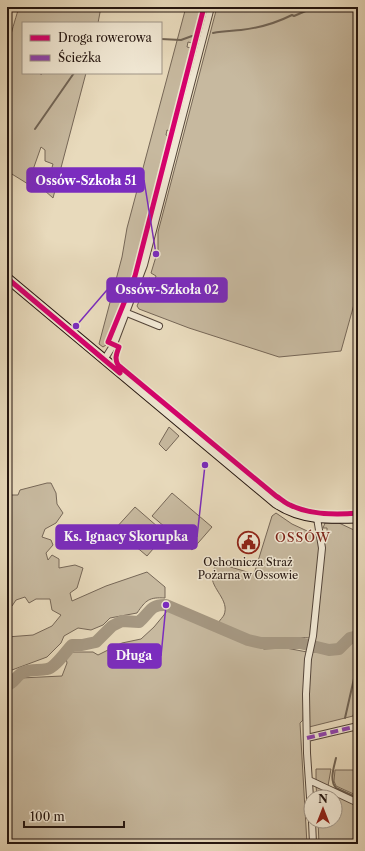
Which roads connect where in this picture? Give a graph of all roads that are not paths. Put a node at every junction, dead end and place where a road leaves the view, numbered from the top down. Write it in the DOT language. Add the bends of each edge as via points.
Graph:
graph roads {
  1 [pos="210,7"];
  2 [pos="7,278"];
  3 [pos="127,313"];
  4 [pos="159,326"];
  5 [pos="104,360"];
  6 [pos="317,518"];
  7 [pos="358,518"];
  8 [pos="358,726"];
  9 [pos="307,738"];
  10 [pos="309,780"];
  11 [pos="310,789"];
  12 [pos="358,803"];
  13 [pos="312,829"];
  14 [pos="313,844"];
  1 -- 3 [label="street" via="144,265"];
  2 -- 5 [label="street"];
  3 -- 4 [label="street"];
  3 -- 5 [label="street"];
  5 -- 6 [label="street" via="268,497 290,511"];
  6 -- 7 [label="street"];
  6 -- 9 [label="street" via="322,548 313,636 308,659"];
  8 -- 9 [label="street"];
  9 -- 10 [label="street"];
  10 -- 11 [label="street"];
  10 -- 12 [label="street"];
  13 -- 14 [label="street"];
}
